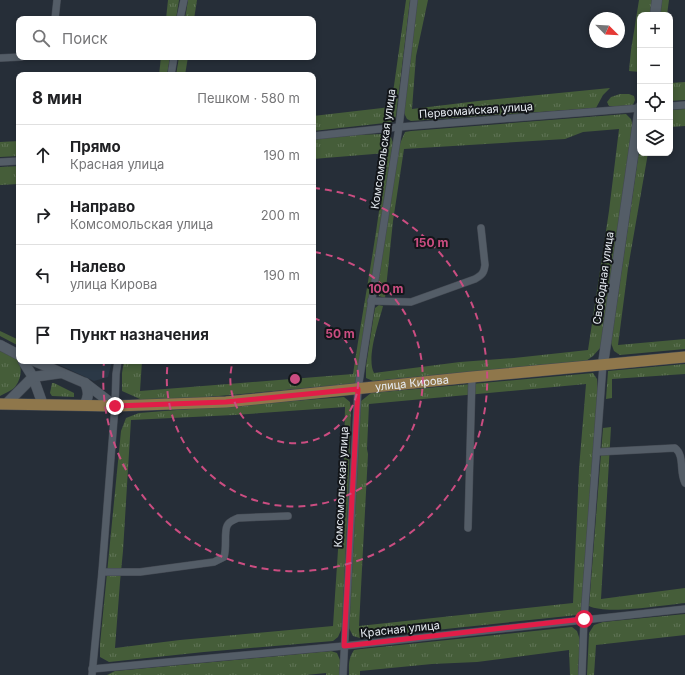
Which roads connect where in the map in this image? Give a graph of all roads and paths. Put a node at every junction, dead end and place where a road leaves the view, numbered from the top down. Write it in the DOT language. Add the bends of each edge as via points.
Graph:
graph roads {
  1 [pos="56,0"];
  2 [pos="184,0"];
  3 [pos="414,0"];
  4 [pos="657,0"];
  5 [pos="655,12"];
  6 [pos="55,16"];
  7 [pos="181,16"];
  8 [pos="16,57"];
  9 [pos="0,58"];
  10 [pos="174,60"];
  11 [pos="172,72"];
  12 [pos="685,105"];
  13 [pos="673,106"];
  14 [pos="637,108"];
  15 [pos="638,120"];
  16 [pos="399,127"];
  17 [pos="316,136"];
  18 [pos="16,161"];
  19 [pos="0,162"];
  20 [pos="481,228"];
  21 [pos="371,301"];
  22 [pos="0,345"];
  23 [pos="16,353"];
  24 [pos="685,357"];
  25 [pos="25,364"];
  26 [pos="41,364"];
  27 [pos="118,364"];
  28 [pos="603,364"];
  29 [pos="61,373"];
  30 [pos="33,377"];
  31 [pos="472,377"];
  32 [pos="85,383"];
  33 [pos="358,389"];
  34 [pos="3,404"];
  35 [pos="43,404"];
  36 [pos="84,405"];
  37 [pos="115,406"];
  38 [pos="597,452"];
  39 [pos="685,483"];
  40 [pos="288,516"];
  41 [pos="468,528"];
  42 [pos="102,572"];
  43 [pos="685,609"];
  44 [pos="584,619"];
  45 [pos="344,646"];
  46 [pos="92,672"];
  47 [pos="343,675"];
  48 [pos="582,675"];
  1 -- 6 [label="street"];
  2 -- 7 [label="street"];
  3 -- 16 [label="street, Комсомольская улица"];
  4 -- 5 [label="street"];
  8 -- 9 [label="street"];
  10 -- 11 [label="street"];
  12 -- 13 [label="street"];
  14 -- 16 [label="street, Первомайская улица"];
  15 -- 28 [label="street, Свободная улица"];
  16 -- 17 [label="street, Первомайская улица"];
  16 -- 21 [label="street, Комсомольская улица"];
  18 -- 19 [label="street"];
  20 -- 21 [label="street" via="485,265 482,274 475,279 411,302"];
  21 -- 33 [label="street, Комсомольская улица"];
  22 -- 23 [label="street"];
  24 -- 28 [label="main road, улица Кирова"];
  25 -- 30 [label="street"];
  26 -- 29 [label="street"];
  27 -- 37 [label="street"];
  28 -- 31 [label="main road, улица Кирова"];
  28 -- 38 [label="street, Свободная улица"];
  29 -- 30 [label="street"];
  29 -- 32 [label="street"];
  30 -- 34 [label="street, улица Кирова"];
  30 -- 35 [label="street"];
  31 -- 33 [label="main road, улица Кирова"];
  31 -- 41 [label="street"];
  32 -- 36 [label="street" via="89,392"];
  32 -- 37 [label="street"];
  33 -- 37 [label="main road, улица Кирова" via="226,402"];
  33 -- 45 [label="street, Комсомольская улица"];
  34 -- 35 [label="main road, улица Кирова"];
  35 -- 36 [label="main road, улица Кирова"];
  36 -- 37 [label="main road, улица Кирова"];
  37 -- 42 [label="street"];
  38 -- 39 [label="street" via="675,448 682,457 682,477"];
  38 -- 44 [label="street, Свободная улица"];
  40 -- 42 [label="street" via="238,518 232,521 227,526 224,558 214,562 140,572"];
  42 -- 46 [label="street"];
  43 -- 44 [label="street, Красная улица"];
  44 -- 45 [label="street, Красная улица"];
  44 -- 48 [label="street, Свободная улица"];
  45 -- 46 [label="street, Красная улица"];
  45 -- 47 [label="street, Комсомольская улица"];
}
